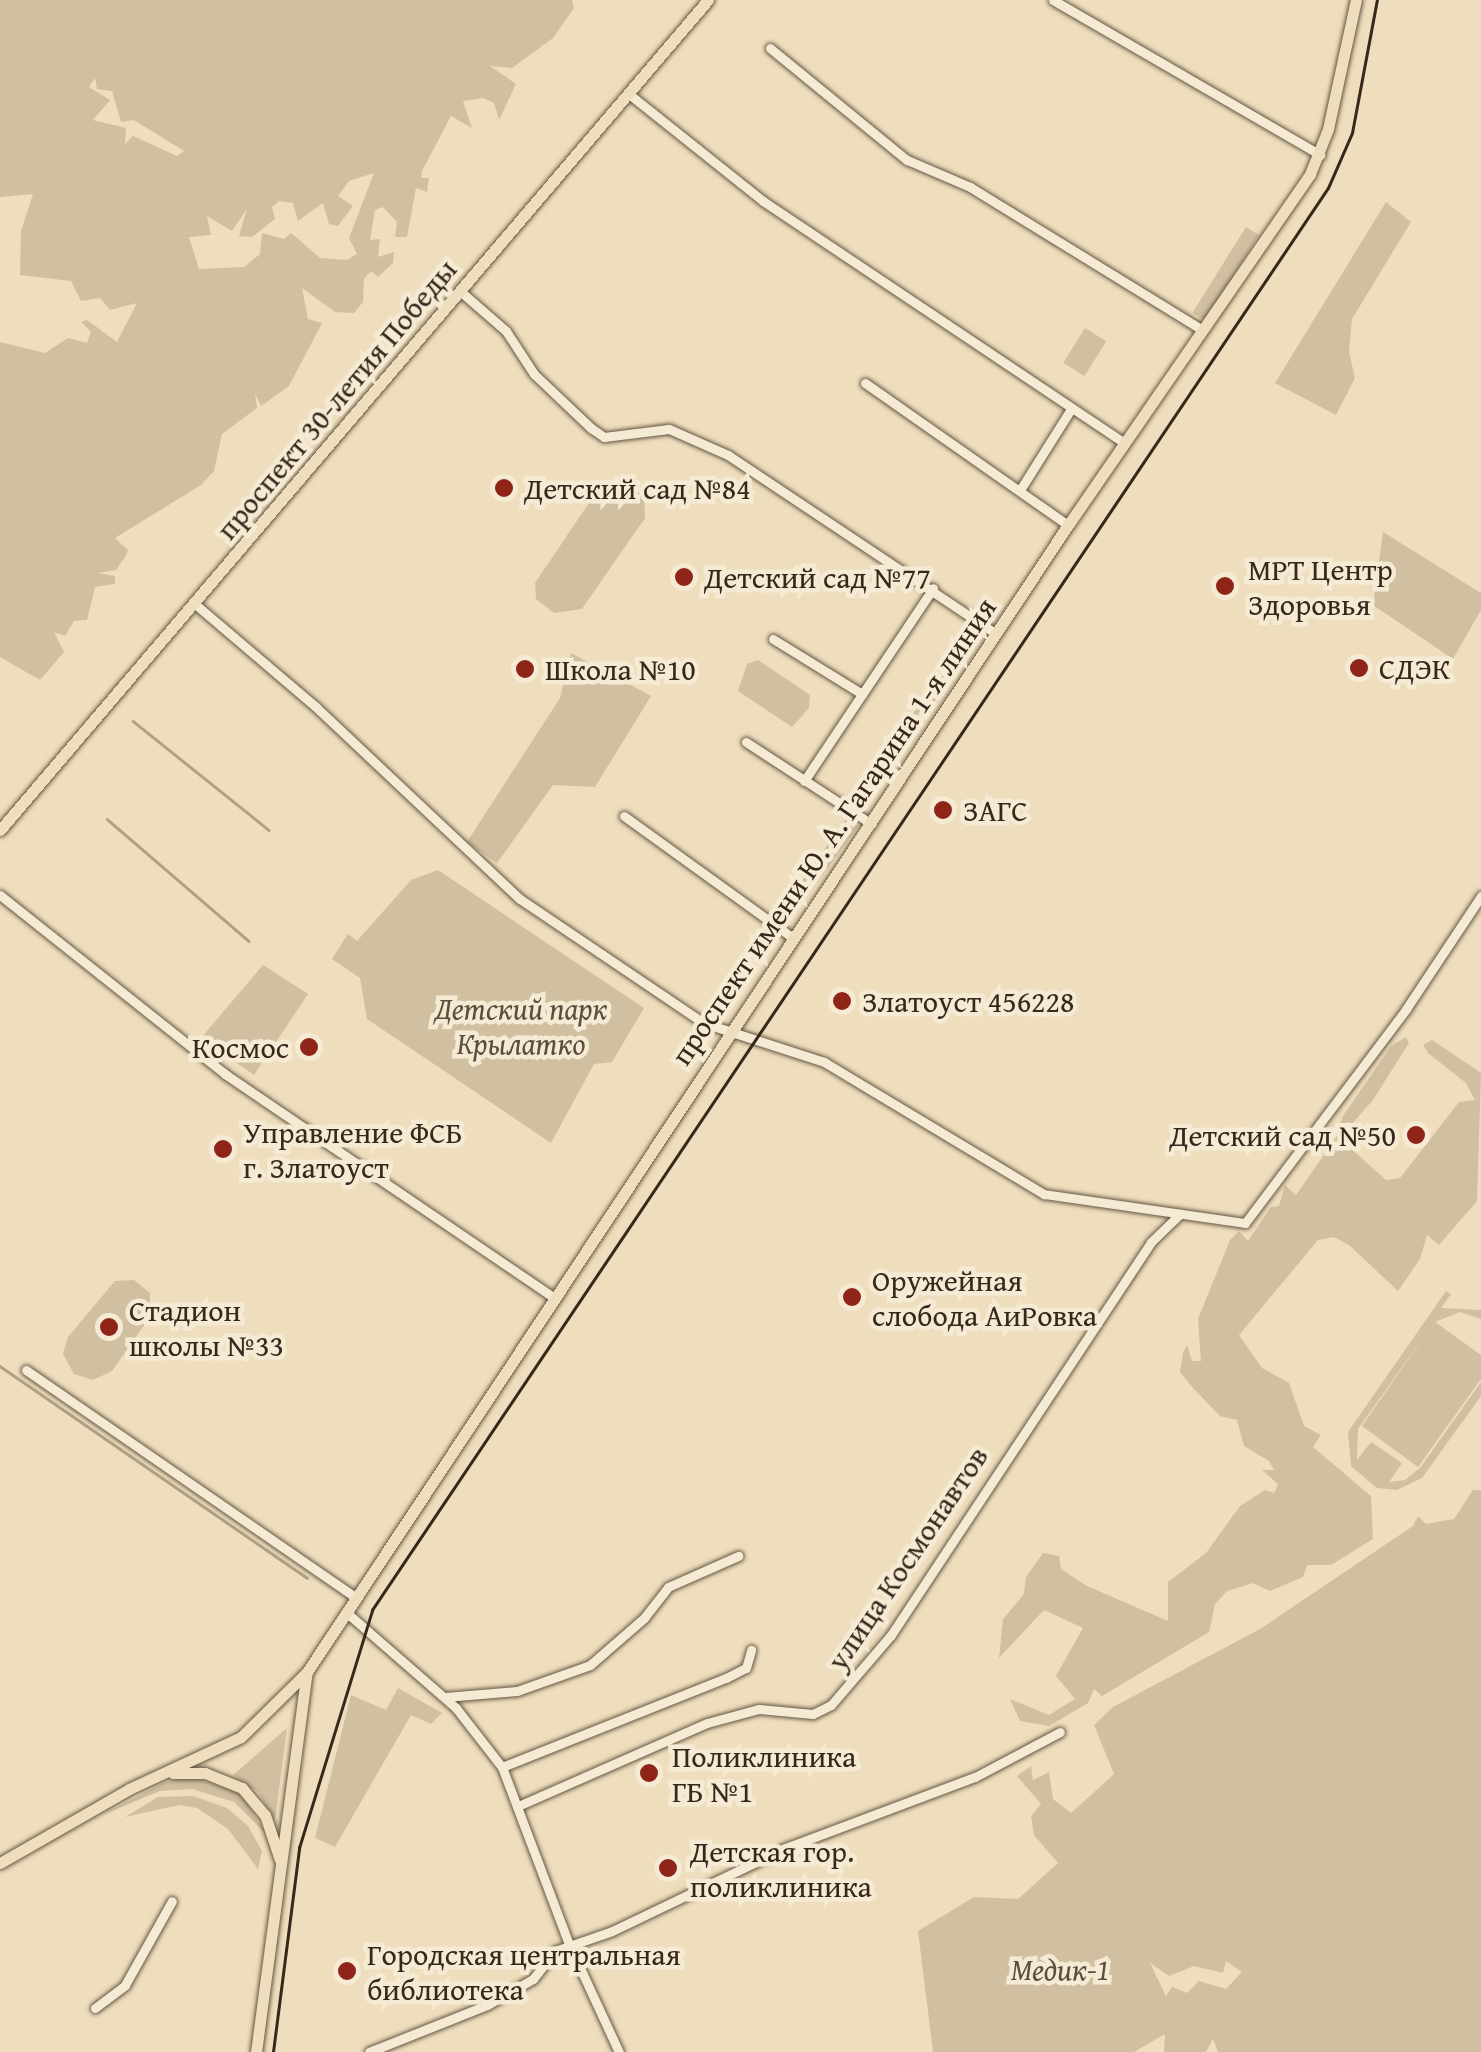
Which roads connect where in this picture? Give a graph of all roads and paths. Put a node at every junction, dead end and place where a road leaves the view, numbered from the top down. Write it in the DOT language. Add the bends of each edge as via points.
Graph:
graph roads {
  1 [pos="708,0"];
  2 [pos="1053,0"];
  3 [pos="1356,0"];
  4 [pos="770,48"];
  5 [pos="629,94"];
  6 [pos="1320,155"];
  7 [pos="460,291"];
  8 [pos="1202,330"];
  9 [pos="865,383"];
  10 [pos="1071,409"];
  11 [pos="1124,443"];
  12 [pos="1020,490"];
  13 [pos="1068,525"];
  14 [pos="933,588"];
  15 [pos="195,604"];
  16 [pos="996,634"];
  17 [pos="773,639"];
  18 [pos="862,694"];
  19 [pos="746,742"];
  20 [pos="804,781"];
  21 [pos="624,816"];
  22 [pos="872,824"];
  23 [pos="0,830"];
  24 [pos="0,894"];
  25 [pos="1481,896"];
  26 [pos="793,938"];
  27 [pos="731,1031"];
  28 [pos="1180,1214"];
  29 [pos="552,1296"];
  30 [pos="26,1370"];
  31 [pos="738,1556"];
  32 [pos="356,1598"];
  33 [pos="346,1612"];
  34 [pos="751,1650"];
  35 [pos="307,1672"];
  36 [pos="445,1697"];
  37 [pos="1060,1732"];
  38 [pos="502,1767"];
  39 [pos="165,1774"];
  40 [pos="518,1806"];
  41 [pos="0,1863"];
  42 [pos="282,1869"];
  43 [pos="172,1901"];
  44 [pos="570,1944"];
  45 [pos="95,2008"];
  46 [pos="256,2052"];
  47 [pos="369,2052"];
  48 [pos="620,2052"];
  1 -- 5 [label="main road, проспект 30-летия Победы"];
  2 -- 6 [label="street"];
  3 -- 6 [label="main road, проспект имени Ю. А. Гагарина 1-я линия"];
  4 -- 8 [label="street" via="907,160 970,188"];
  5 -- 7 [label="main road, проспект 30-летия Победы"];
  5 -- 10 [label="street" via="763,201"];
  6 -- 8 [label="main road, проспект имени Ю. А. Гагарина 1-я линия"];
  7 -- 14 [label="street" via="506,331 534,374 604,437 654,428 682,432 798,497"];
  7 -- 15 [label="main road, проспект 30-летия Победы"];
  8 -- 11 [label="main road, проспект имени Ю. А. Гагарина 1-я линия"];
  9 -- 12 [label="street"];
  10 -- 11 [label="street"];
  10 -- 12 [label="street"];
  11 -- 13 [label="main road, проспект имени Ю. А. Гагарина 1-я линия"];
  12 -- 13 [label="street"];
  13 -- 16 [label="main road, проспект имени Ю. А. Гагарина 1-я линия"];
  14 -- 16 [label="street"];
  14 -- 18 [label="street, проспект имени Ю. А. Гагарина 1-я линия"];
  15 -- 23 [label="main road, проспект 30-летия Победы"];
  15 -- 27 [label="street" via="316,707 507,889 704,1023"];
  16 -- 22 [label="main road, проспект имени Ю. А. Гагарина 1-я линия"];
  17 -- 18 [label="street"];
  18 -- 20 [label="street, проспект имени Ю. А. Гагарина 1-я линия"];
  19 -- 20 [label="street"];
  20 -- 22 [label="street"];
  21 -- 26 [label="street"];
  22 -- 26 [label="main road, проспект имени Ю. А. Гагарина 1-я линия"];
  24 -- 29 [label="street" via="214,1065"];
  25 -- 28 [label="street" via="1256,1214 1236,1225"];
  26 -- 27 [label="main road, проспект имени Ю. А. Гагарина 1-я линия"];
  27 -- 28 [label="street" via="766,1048 824,1062 1044,1194"];
  27 -- 29 [label="main road, проспект имени Ю. А. Гагарина 1-я линия"];
  28 -- 40 [label="street, улица Космонавтов" via="1151,1242 851,1687 814,1714 760,1709 708,1722"];
  29 -- 32 [label="main road, проспект имени Ю. А. Гагарина 1-я линия"];
  30 -- 32 [label="street"];
  31 -- 36 [label="street" via="668,1587 590,1665 518,1691"];
  32 -- 33 [label="main road, проспект имени Ю. А. Гагарина 1-я линия"];
  33 -- 35 [label="main road, проспект имени Ю. А. Гагарина 1-я линия"];
  33 -- 36 [label="street"];
  34 -- 38 [label="street" via="746,1668 726,1678"];
  35 -- 39 [label="main road" via="240,1737"];
  35 -- 42 [label="main road"];
  36 -- 38 [label="street"];
  37 -- 44 [label="street" via="975,1778 783,1848 612,1932"];
  38 -- 40 [label="street"];
  39 -- 41 [label="main road"];
  39 -- 42 [label="main road" via="205,1773 242,1788 265,1815"];
  40 -- 44 [label="street"];
  42 -- 46 [label="main road"];
  43 -- 45 [label="street" via="125,1985"];
  44 -- 47 [label="street" via="554,1951 533,1979 487,2005"];
  44 -- 48 [label="street"];
}
